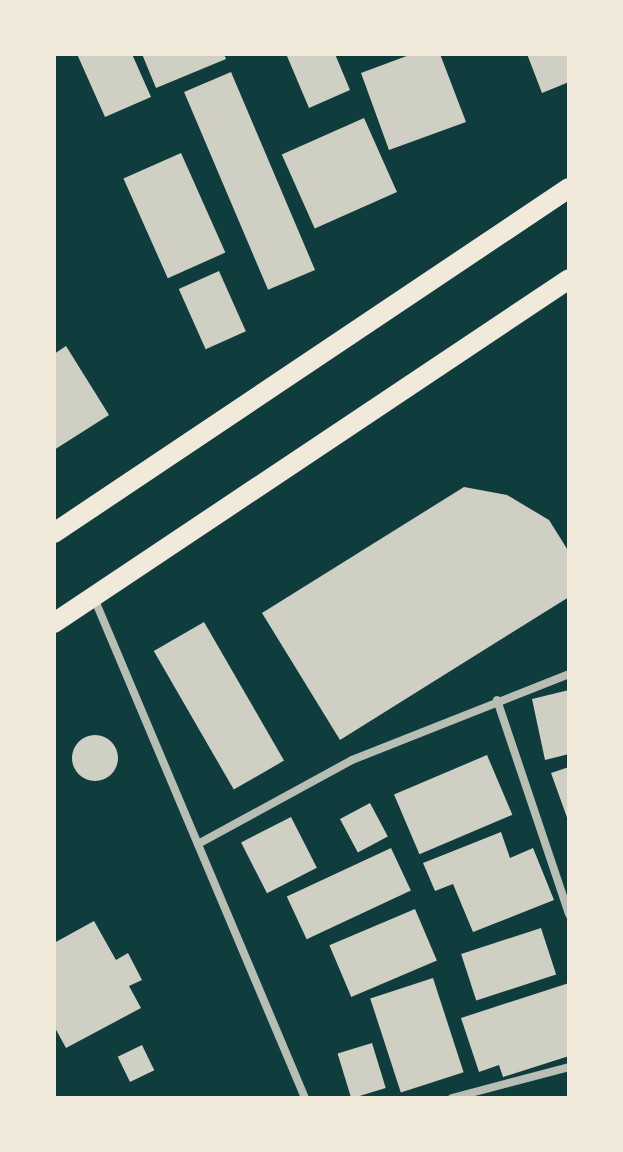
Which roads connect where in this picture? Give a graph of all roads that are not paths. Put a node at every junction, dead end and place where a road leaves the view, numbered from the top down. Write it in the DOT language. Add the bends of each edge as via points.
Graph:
graph roads {
  1 [pos="569,188"];
  2 [pos="569,279"];
  3 [pos="54,533"];
  4 [pos="93,594"];
  5 [pos="54,623"];
  6 [pos="569,674"];
  7 [pos="497,700"];
  8 [pos="198,844"];
  9 [pos="569,914"];
  10 [pos="569,1067"];
  11 [pos="305,1098"];
  12 [pos="452,1098"];
  1 -- 3 [label="main road"];
  2 -- 4 [label="main road"];
  4 -- 5 [label="main road"];
  4 -- 8 [label="street"];
  6 -- 7 [label="street"];
  7 -- 8 [label="street" via="352,760"];
  7 -- 9 [label="street"];
  8 -- 11 [label="street"];
  10 -- 12 [label="street"];
}
